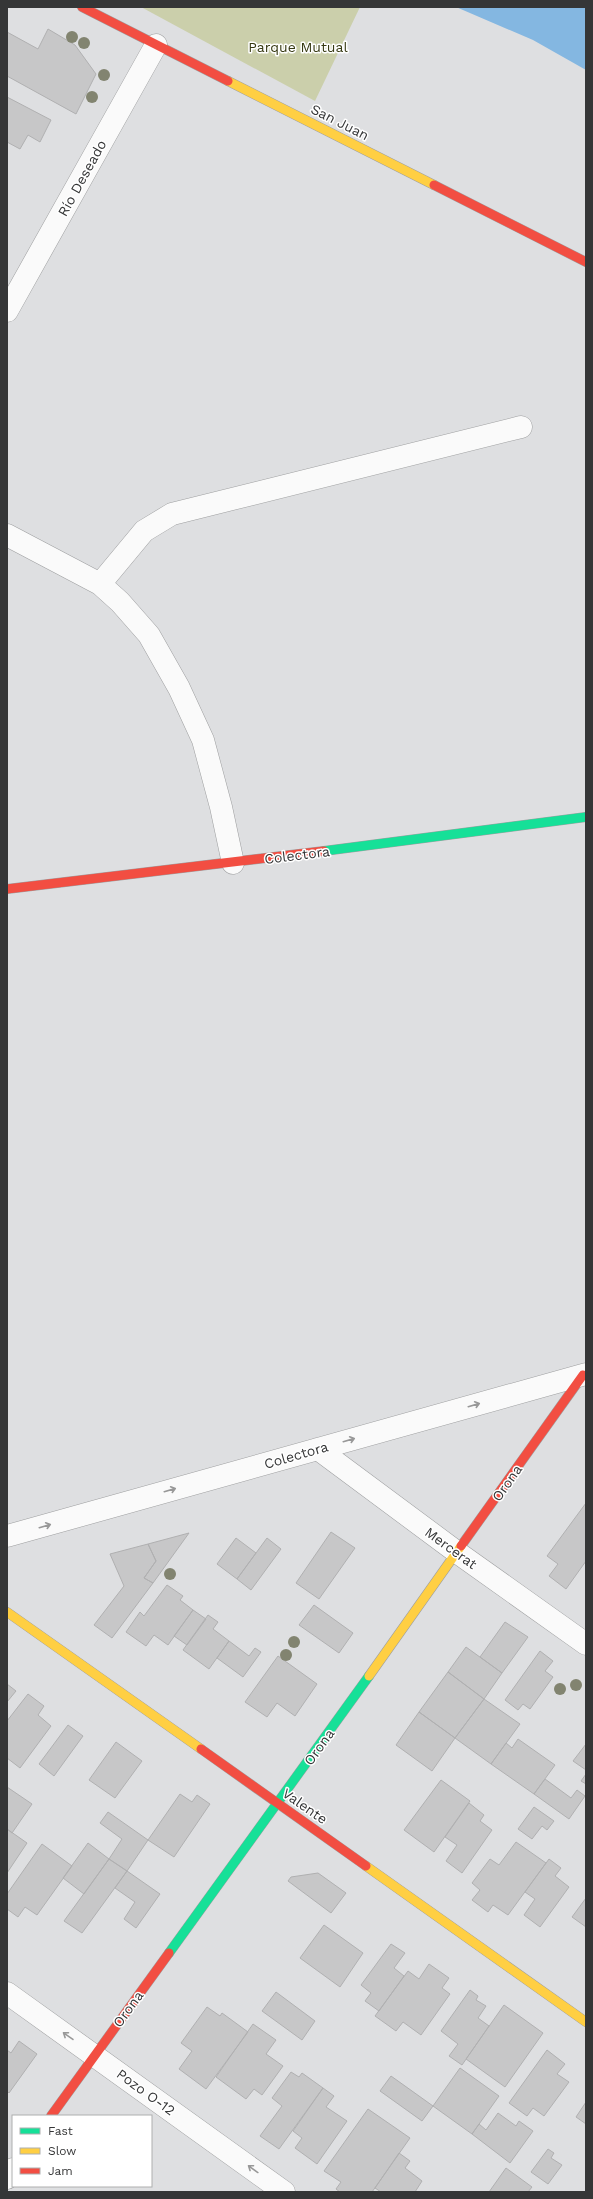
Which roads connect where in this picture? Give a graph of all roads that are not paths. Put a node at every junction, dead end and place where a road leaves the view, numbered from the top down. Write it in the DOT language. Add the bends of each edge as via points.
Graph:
graph roads {
  1 [pos="82,7"];
  2 [pos="156,45"];
  3 [pos="586,262"];
  4 [pos="7,311"];
  5 [pos="521,427"];
  6 [pos="7,535"];
  7 [pos="100,584"];
  8 [pos="586,817"];
  9 [pos="233,863"];
  10 [pos="7,889"];
  11 [pos="584,1375"];
  12 [pos="318,1448"];
  13 [pos="7,1536"];
  14 [pos="458,1553"];
  15 [pos="7,1612"];
  16 [pos="586,1644"];
  17 [pos="278,1804"];
  18 [pos="7,1993"];
  19 [pos="586,2022"];
  20 [pos="94,2055"];
  21 [pos="52,2115"];
  22 [pos="284,2192"];
  1 -- 2 [label="street, San Juan"];
  2 -- 3 [label="street, San Juan"];
  2 -- 4 [label="street, Río Deseado"];
  5 -- 7 [label="street" via="172,514 144,531"];
  6 -- 7 [label="street"];
  7 -- 9 [label="street" via="149,635 180,688 203,740"];
  8 -- 9 [label="street, Colectora"];
  9 -- 10 [label="street, Colectora"];
  12 -- 11 [label="street, Colectora, one-way"];
  11 -- 14 [label="street, Orona"];
  13 -- 12 [label="street, Colectora, one-way"];
  12 -- 14 [label="street, Mercerat"];
  14 -- 16 [label="street, Mercerat"];
  14 -- 17 [label="street, Orona"];
  15 -- 17 [label="street, Valente"];
  17 -- 19 [label="street, Valente"];
  17 -- 20 [label="street, Orona"];
  20 -- 18 [label="street, Pozo O-12, one-way"];
  20 -- 21 [label="street, Orona"];
  22 -- 20 [label="street, Pozo O-12, one-way"];
}
